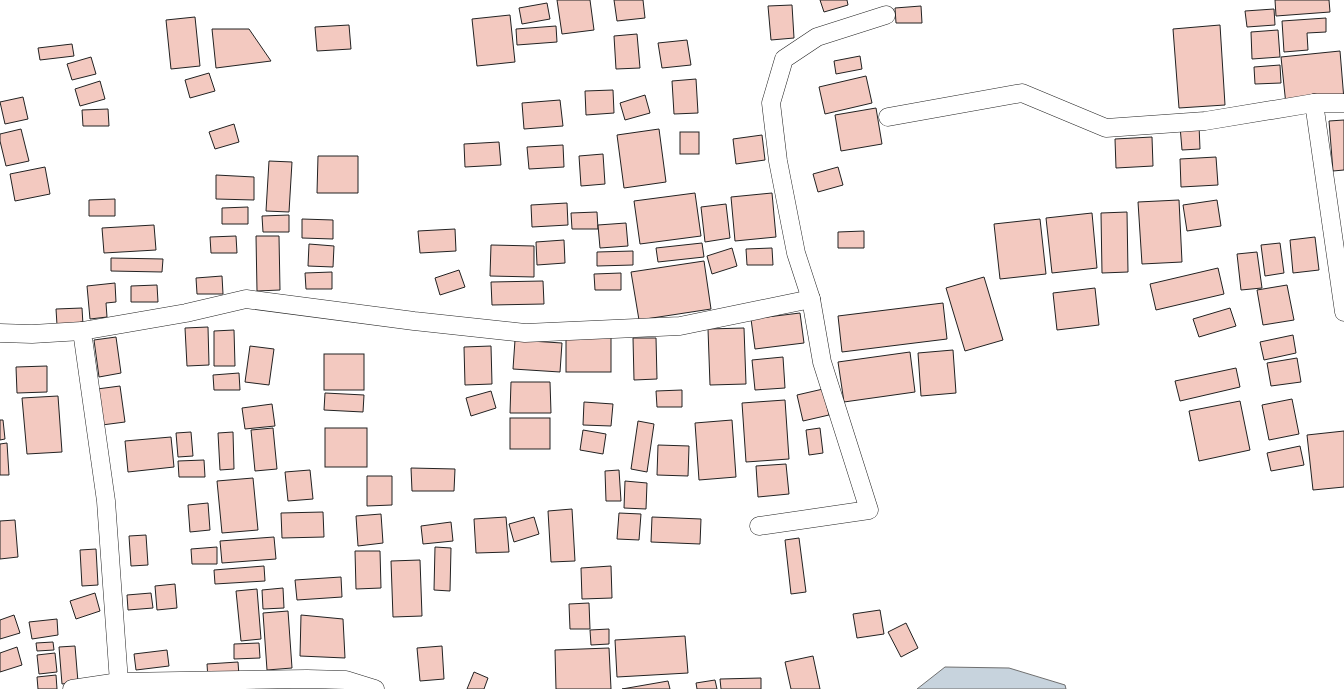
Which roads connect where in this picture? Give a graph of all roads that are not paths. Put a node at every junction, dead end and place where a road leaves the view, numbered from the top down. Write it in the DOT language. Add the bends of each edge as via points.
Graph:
graph roads {
  1 [pos="886,15"];
  2 [pos="1314,102"];
  3 [pos="1344,103"];
  4 [pos="888,117"];
  5 [pos="811,299"];
  6 [pos="1344,312"];
  7 [pos="82,331"];
  8 [pos="0,333"];
  9 [pos="759,526"];
  10 [pos="119,682"];
  11 [pos="80,688"];
  12 [pos="375,689"];
  1 -- 5 [label="street" via="817,37 784,59 771,103 794,244"];
  2 -- 3 [label="street"];
  2 -- 4 [label="street" via="1205,121 1106,128 1022,93"];
  2 -- 6 [label="street"];
  5 -- 7 [label="street" via="680,326 525,333 246,299"];
  5 -- 9 [label="street" via="822,362 869,510"];
  7 -- 8 [label="street"];
  7 -- 10 [label="street" via="106,502"];
  10 -- 11 [label="street"];
  10 -- 12 [label="street" via="307,678 346,680"];
}
